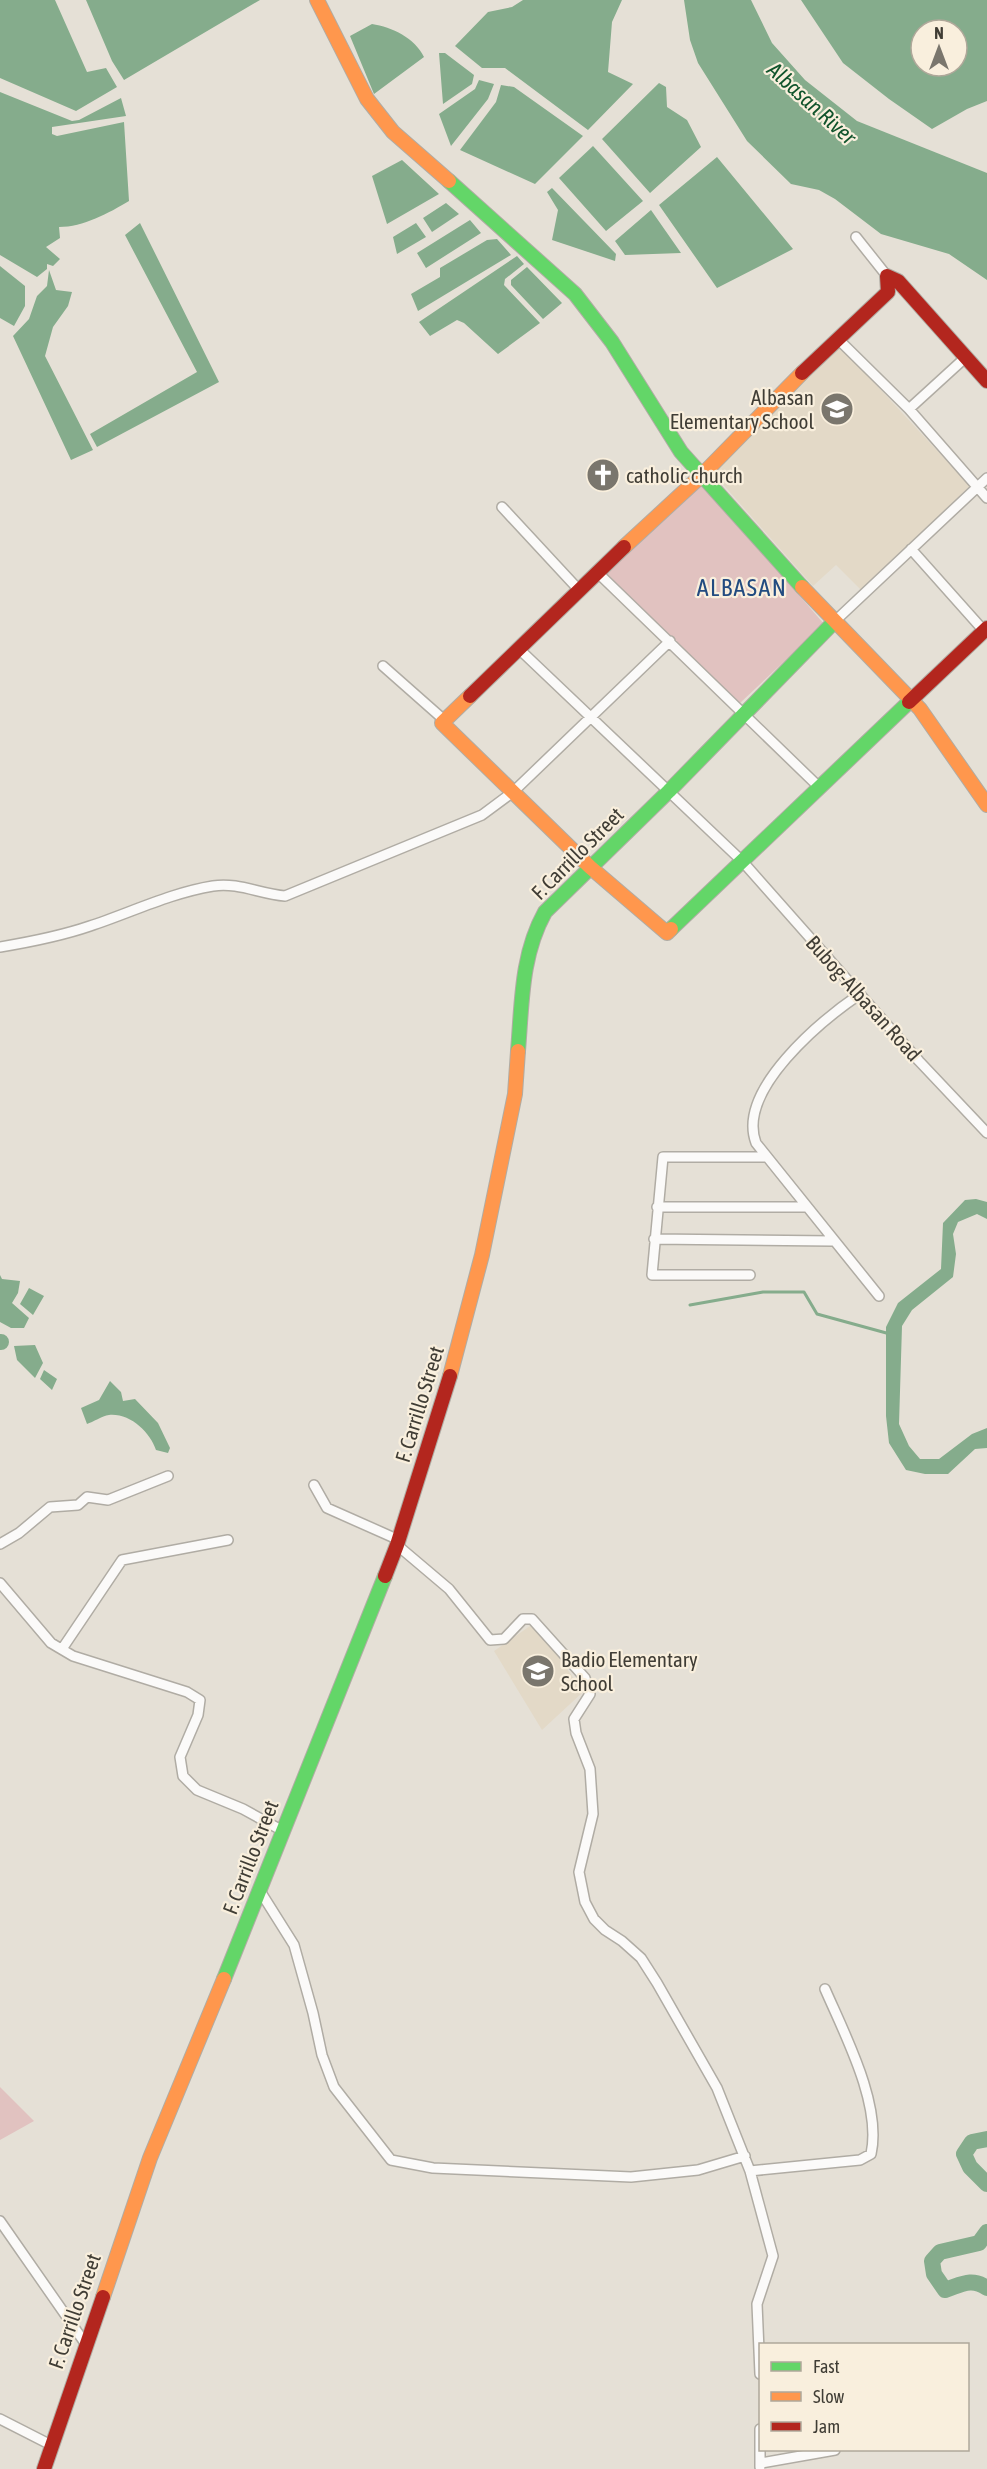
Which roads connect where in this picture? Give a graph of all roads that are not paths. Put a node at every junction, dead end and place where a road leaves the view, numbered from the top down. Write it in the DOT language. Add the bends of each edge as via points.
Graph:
graph roads {
  1 [pos="317,0"];
  2 [pos="856,237"];
  3 [pos="887,276"];
  4 [pos="838,339"];
  5 [pos="966,357"];
  6 [pos="987,381"];
  7 [pos="909,409"];
  8 [pos="702,475"];
  9 [pos="987,478"];
  10 [pos="978,488"];
  11 [pos="987,498"];
  12 [pos="502,507"];
  13 [pos="911,549"];
  14 [pos="597,572"];
  15 [pos="579,590"];
  16 [pos="834,622"];
  17 [pos="986,630"];
  18 [pos="670,641"];
  19 [pos="518,648"];
  20 [pos="383,666"];
  21 [pos="911,699"];
  22 [pos="743,714"];
  23 [pos="591,717"];
  24 [pos="443,719"];
  25 [pos="820,788"];
  26 [pos="669,791"];
  27 [pos="513,792"];
  28 [pos="987,805"];
  29 [pos="743,862"];
  30 [pos="590,867"];
  31 [pos="0,947"];
  32 [pos="860,994"];
  33 [pos="987,1133"];
  34 [pos="767,1157"];
  35 [pos="657,1207"];
  36 [pos="806,1207"];
  37 [pos="654,1239"];
  38 [pos="834,1241"];
  39 [pos="750,1275"];
  40 [pos="879,1296"];
  41 [pos="168,1476"];
  42 [pos="314,1485"];
  43 [pos="228,1540"];
  44 [pos="398,1543"];
  45 [pos="0,1544"];
  46 [pos="0,1583"];
  47 [pos="62,1649"];
  48 [pos="283,1831"];
  49 [pos="260,1891"];
  50 [pos="825,1989"];
  51 [pos="745,2156"];
  52 [pos="750,2171"];
  53 [pos="0,2221"];
  54 [pos="85,2343"];
  55 [pos="759,2351"];
  56 [pos="0,2419"];
  57 [pos="51,2445"];
  58 [pos="830,2451"];
  59 [pos="760,2466"];
  60 [pos="44,2469"];
  1 -- 8 [label="street" via="368,99 393,132 574,294 612,342 681,452"];
  2 -- 3 [label="street"];
  3 -- 4 [label="street" via="888,292"];
  3 -- 5 [label="street" via="898,281"];
  4 -- 7 [label="street"];
  4 -- 8 [label="street"];
  5 -- 6 [label="street"];
  5 -- 7 [label="street"];
  7 -- 10 [label="street"];
  8 -- 14 [label="street"];
  8 -- 16 [label="street"];
  9 -- 10 [label="street, F. Carrillo Street"];
  10 -- 11 [label="street"];
  10 -- 13 [label="street, F. Carrillo Street"];
  12 -- 15 [label="street"];
  13 -- 16 [label="street, F. Carrillo Street"];
  13 -- 17 [label="street"];
  14 -- 15 [label="street"];
  14 -- 18 [label="street"];
  15 -- 19 [label="street"];
  16 -- 21 [label="street"];
  16 -- 22 [label="street, F. Carrillo Street"];
  17 -- 21 [label="street"];
  18 -- 22 [label="street"];
  18 -- 23 [label="street"];
  19 -- 23 [label="street, Bubog-Albasan Road"];
  19 -- 24 [label="street"];
  20 -- 24 [label="street"];
  21 -- 25 [label="street"];
  21 -- 28 [label="street"];
  22 -- 25 [label="street"];
  22 -- 26 [label="street, F. Carrillo Street"];
  23 -- 26 [label="street, Bubog-Albasan Road"];
  23 -- 27 [label="street"];
  24 -- 27 [label="street" via="446,728"];
  25 -- 29 [label="street"];
  26 -- 29 [label="street, Bubog-Albasan Road"];
  26 -- 30 [label="street, F. Carrillo Street"];
  27 -- 30 [label="street"];
  27 -- 31 [label="street" via="467,823 285,896 235,885 214,886 88,927"];
  29 -- 30 [label="street" via="667,933"];
  29 -- 32 [label="street, Bubog-Albasan Road"];
  30 -- 44 [label="street, F. Carrillo Street" via="545,912 526,959 514,1094 482,1256 453,1368"];
  32 -- 33 [label="street, Bubog-Albasan Road"];
  32 -- 34 [label="street" via="806,1036 766,1086 756,1105 753,1130 756,1143"];
  34 -- 35 [label="street" via="663,1157"];
  34 -- 36 [label="street"];
  35 -- 36 [label="street"];
  35 -- 37 [label="street"];
  36 -- 38 [label="street"];
  37 -- 38 [label="street"];
  37 -- 39 [label="street" via="652,1275"];
  38 -- 40 [label="street"];
  41 -- 45 [label="street" via="108,1500 87,1497 78,1504 50,1507"];
  42 -- 44 [label="street" via="327,1508"];
  43 -- 47 [label="street" via="122,1560"];
  44 -- 48 [label="street, F. Carrillo Street"];
  44 -- 51 [label="street" via="449,1589 490,1640 504,1639 523,1618 532,1620 585,1678 590,1694 574,1719 590,1768 593,1814 579,1872 585,1902 594,1920 641,1959 657,1983 717,2088"];
  46 -- 47 [label="street" via="51,1643"];
  47 -- 48 [label="street" via="200,1700 198,1715 180,1757 183,1776 196,1790"];
  48 -- 49 [label="street, F. Carrillo Street"];
  49 -- 51 [label="street" via="294,1945 334,2087 391,2160 433,2168 631,2177 698,2170"];
  49 -- 54 [label="street, F. Carrillo Street" via="150,2158"];
  50 -- 52 [label="street" via="864,2079 873,2141 871,2154 860,2160"];
  51 -- 52 [label="street"];
  52 -- 55 [label="street" via="773,2256 757,2304"];
  53 -- 54 [label="street"];
  54 -- 57 [label="street, F. Carrillo Street"];
  56 -- 57 [label="street"];
  57 -- 60 [label="street, F. Carrillo Street"];
  58 -- 59 [label="street"];
}
